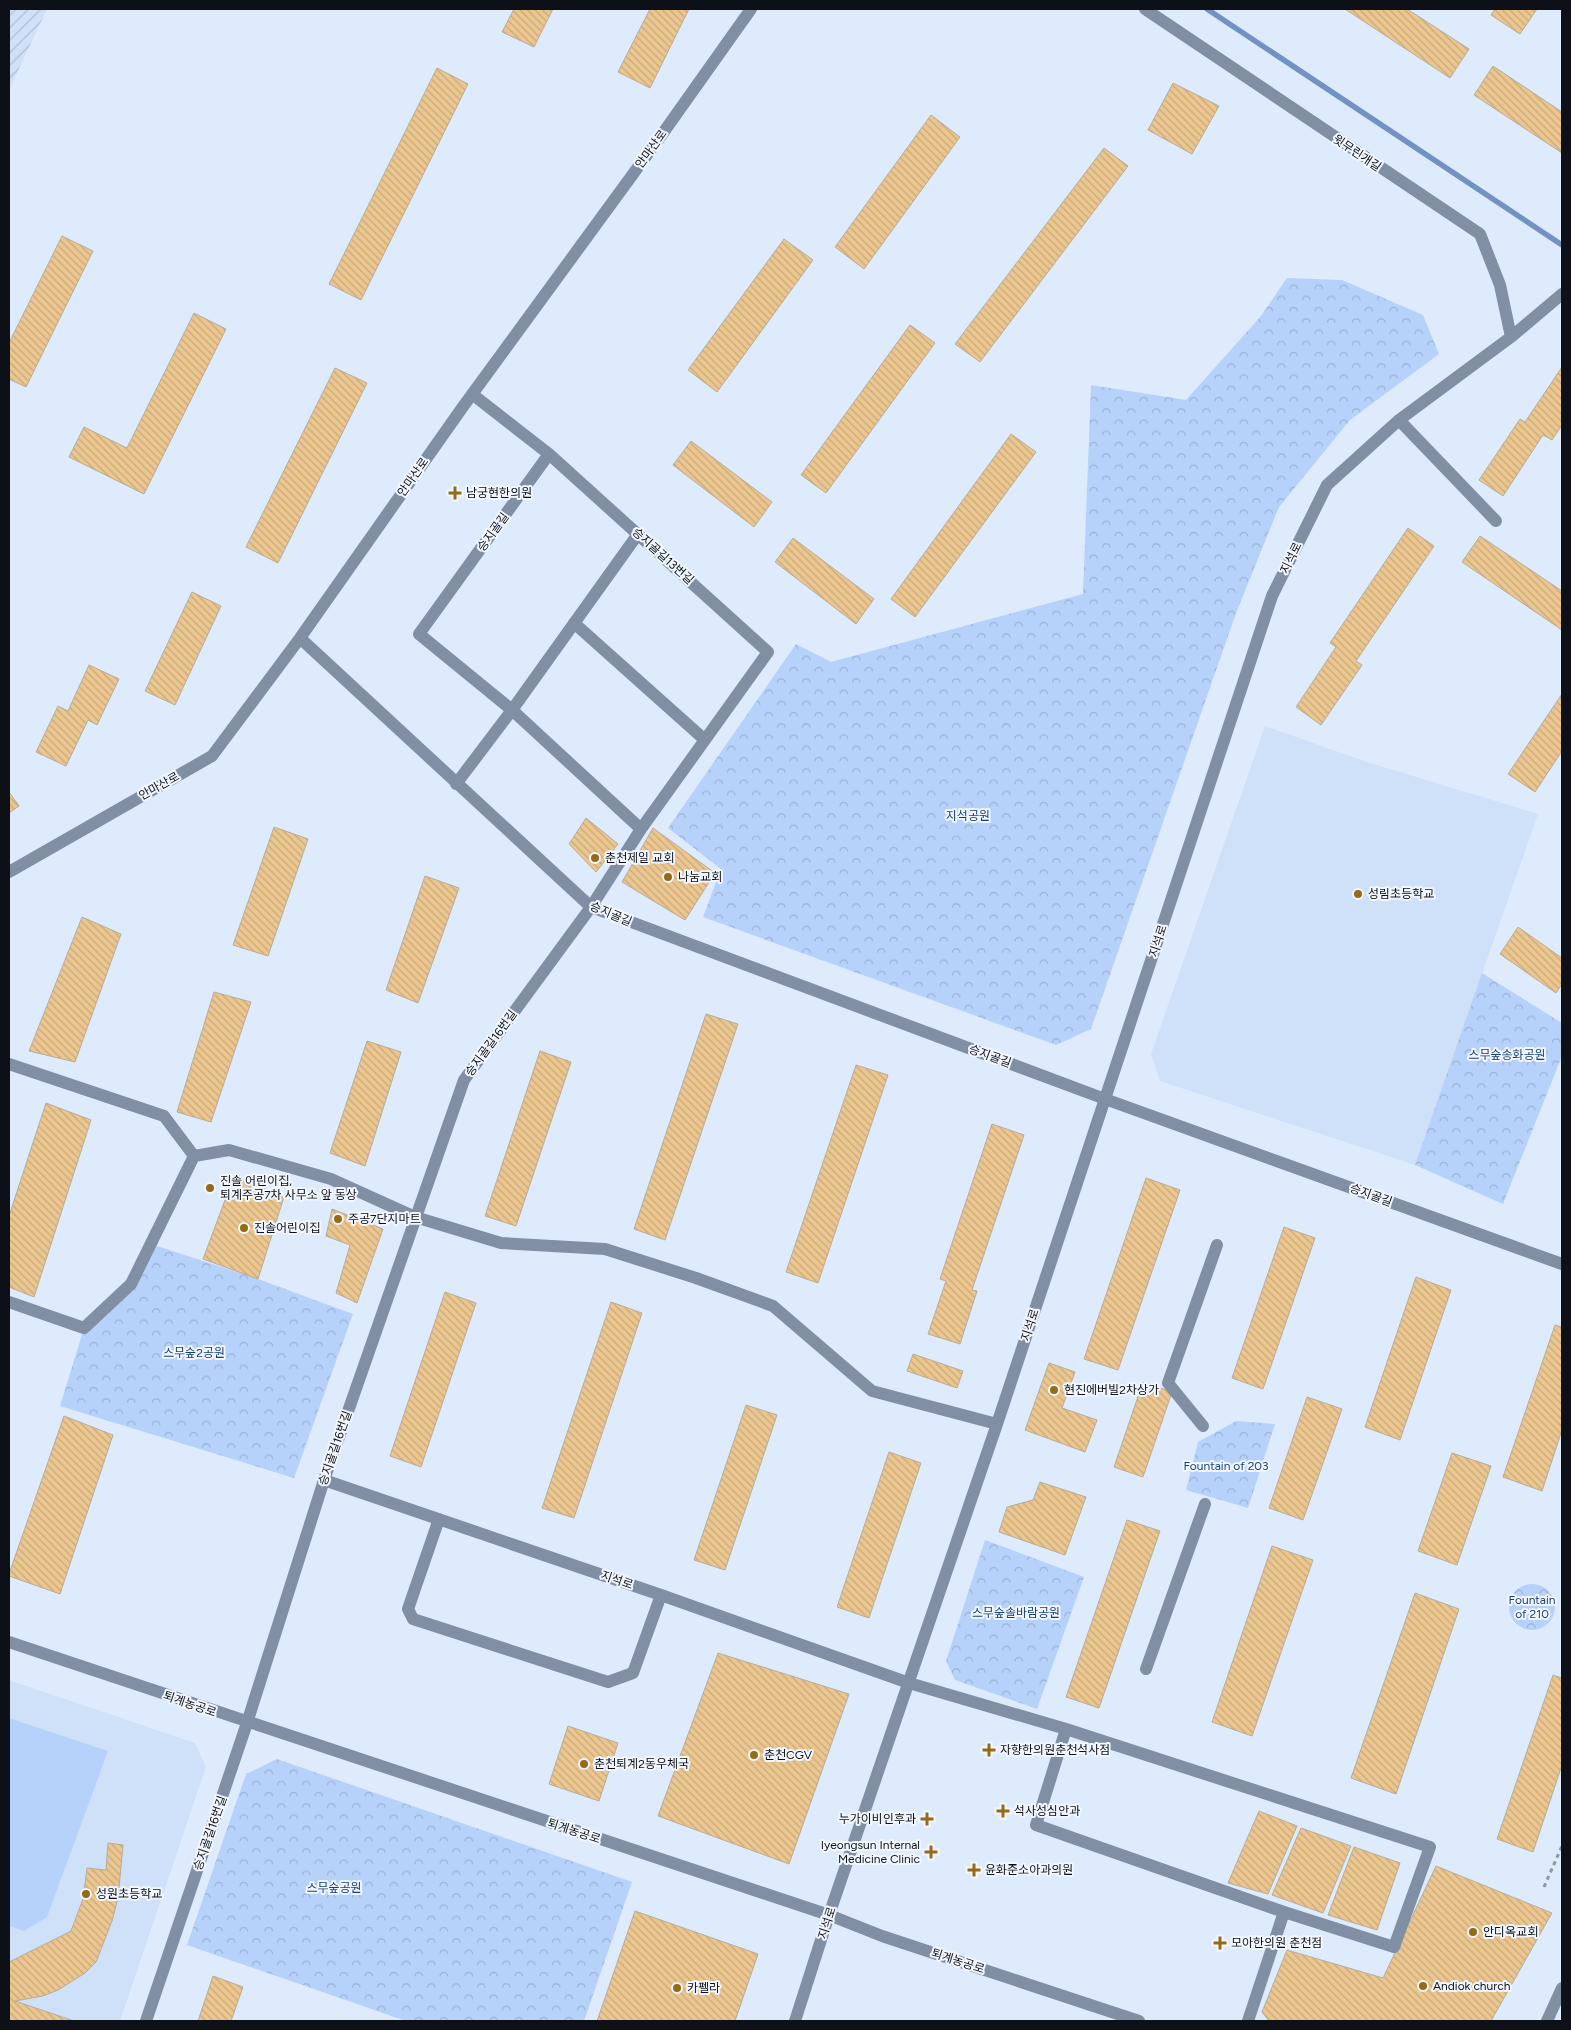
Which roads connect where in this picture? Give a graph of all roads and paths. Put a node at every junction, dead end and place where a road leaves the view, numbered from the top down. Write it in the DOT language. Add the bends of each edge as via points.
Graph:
graph roads {
  1 [pos="751,9"];
  2 [pos="1145,9"];
  3 [pos="1559,296"];
  4 [pos="1511,338"];
  5 [pos="472,394"];
  6 [pos="1399,420"];
  7 [pos="549,454"];
  8 [pos="1496,521"];
  9 [pos="638,534"];
  10 [pos="574,623"];
  11 [pos="300,638"];
  12 [pos="512,710"];
  13 [pos="705,740"];
  14 [pos="456,784"];
  15 [pos="641,829"];
  16 [pos="9,872"];
  17 [pos="591,907"];
  18 [pos="9,1064"];
  19 [pos="1105,1099"];
  20 [pos="194,1156"];
  21 [pos="415,1217"];
  22 [pos="1217,1246"];
  23 [pos="1562,1264"];
  24 [pos="9,1302"];
  25 [pos="997,1424"];
  26 [pos="1203,1426"];
  27 [pos="324,1480"];
  28 [pos="1205,1504"];
  29 [pos="439,1519"];
  30 [pos="661,1595"];
  31 [pos="9,1642"];
  32 [pos="1146,1669"];
  33 [pos="909,1683"];
  34 [pos="247,1723"];
  35 [pos="1066,1729"];
  36 [pos="1562,1846"];
  37 [pos="1544,1887"];
  38 [pos="1284,1912"];
  39 [pos="829,1916"];
  40 [pos="1562,1988"];
  41 [pos="146,2021"];
  42 [pos="795,2021"];
  43 [pos="1139,2021"];
  44 [pos="1248,2021"];
  45 [pos="1547,2021"];
  1 -- 5 [label="street, 안마산로"];
  2 -- 4 [label="street, 윗무린개길" via="1480,234 1500,285"];
  3 -- 4 [label="street, 지석로"];
  4 -- 6 [label="street, 지석로"];
  5 -- 7 [label="street, 승지골길13번길"];
  5 -- 11 [label="street, 안마산로"];
  6 -- 8 [label="street"];
  6 -- 19 [label="street, 지석로" via="1326,485 1272,596"];
  7 -- 9 [label="street, 승지골길13번길"];
  7 -- 12 [label="street, 승지골길" via="419,634"];
  9 -- 10 [label="street"];
  9 -- 13 [label="street, 승지골길13번길" via="768,652"];
  10 -- 12 [label="street"];
  10 -- 13 [label="street"];
  11 -- 14 [label="street, 승지골길"];
  11 -- 16 [label="street, 안마산로" via="212,756"];
  12 -- 14 [label="street"];
  12 -- 15 [label="street"];
  13 -- 15 [label="street, 승지골길13번길"];
  14 -- 17 [label="street, 승지골길"];
  15 -- 17 [label="street, 승지골길13번길"];
  17 -- 19 [label="street, 승지골길"];
  17 -- 21 [label="street, 승지골길16번길" via="464,1080"];
  18 -- 20 [label="street" via="164,1116"];
  19 -- 23 [label="street, 승지골길"];
  19 -- 25 [label="street, 지석로"];
  20 -- 21 [label="street" via="230,1150 331,1179"];
  20 -- 24 [label="street" via="131,1284 84,1328"];
  21 -- 25 [label="street" via="501,1243 605,1249 705,1281 773,1306 872,1391"];
  21 -- 27 [label="street, 승지골길16번길"];
  22 -- 26 [label="street" via="1168,1383"];
  25 -- 33 [label="street, 지석로"];
  27 -- 29 [label="street, 지석로"];
  27 -- 34 [label="street, 승지골길16번길"];
  28 -- 32 [label="street"];
  29 -- 30 [label="street, 지석로"];
  29 -- 30 [label="street" via="408,1609 414,1619 608,1682 633,1673"];
  30 -- 33 [label="street, 지석로"];
  31 -- 34 [label="street, 퇴계농공로"];
  33 -- 35 [label="street"];
  33 -- 39 [label="street, 지석로"];
  34 -- 39 [label="street, 퇴계농공로"];
  34 -- 41 [label="street, 승지골길16번길"];
  35 -- 38 [label="street" via="1036,1825"];
  35 -- 38 [label="street" via="1430,1847 1394,1947"];
  36 -- 37 [label="path"];
  38 -- 44 [label="street"];
  39 -- 42 [label="street, 지석로"];
  39 -- 43 [label="street, 퇴계농공로"];
  40 -- 45 [label="street"];
}
